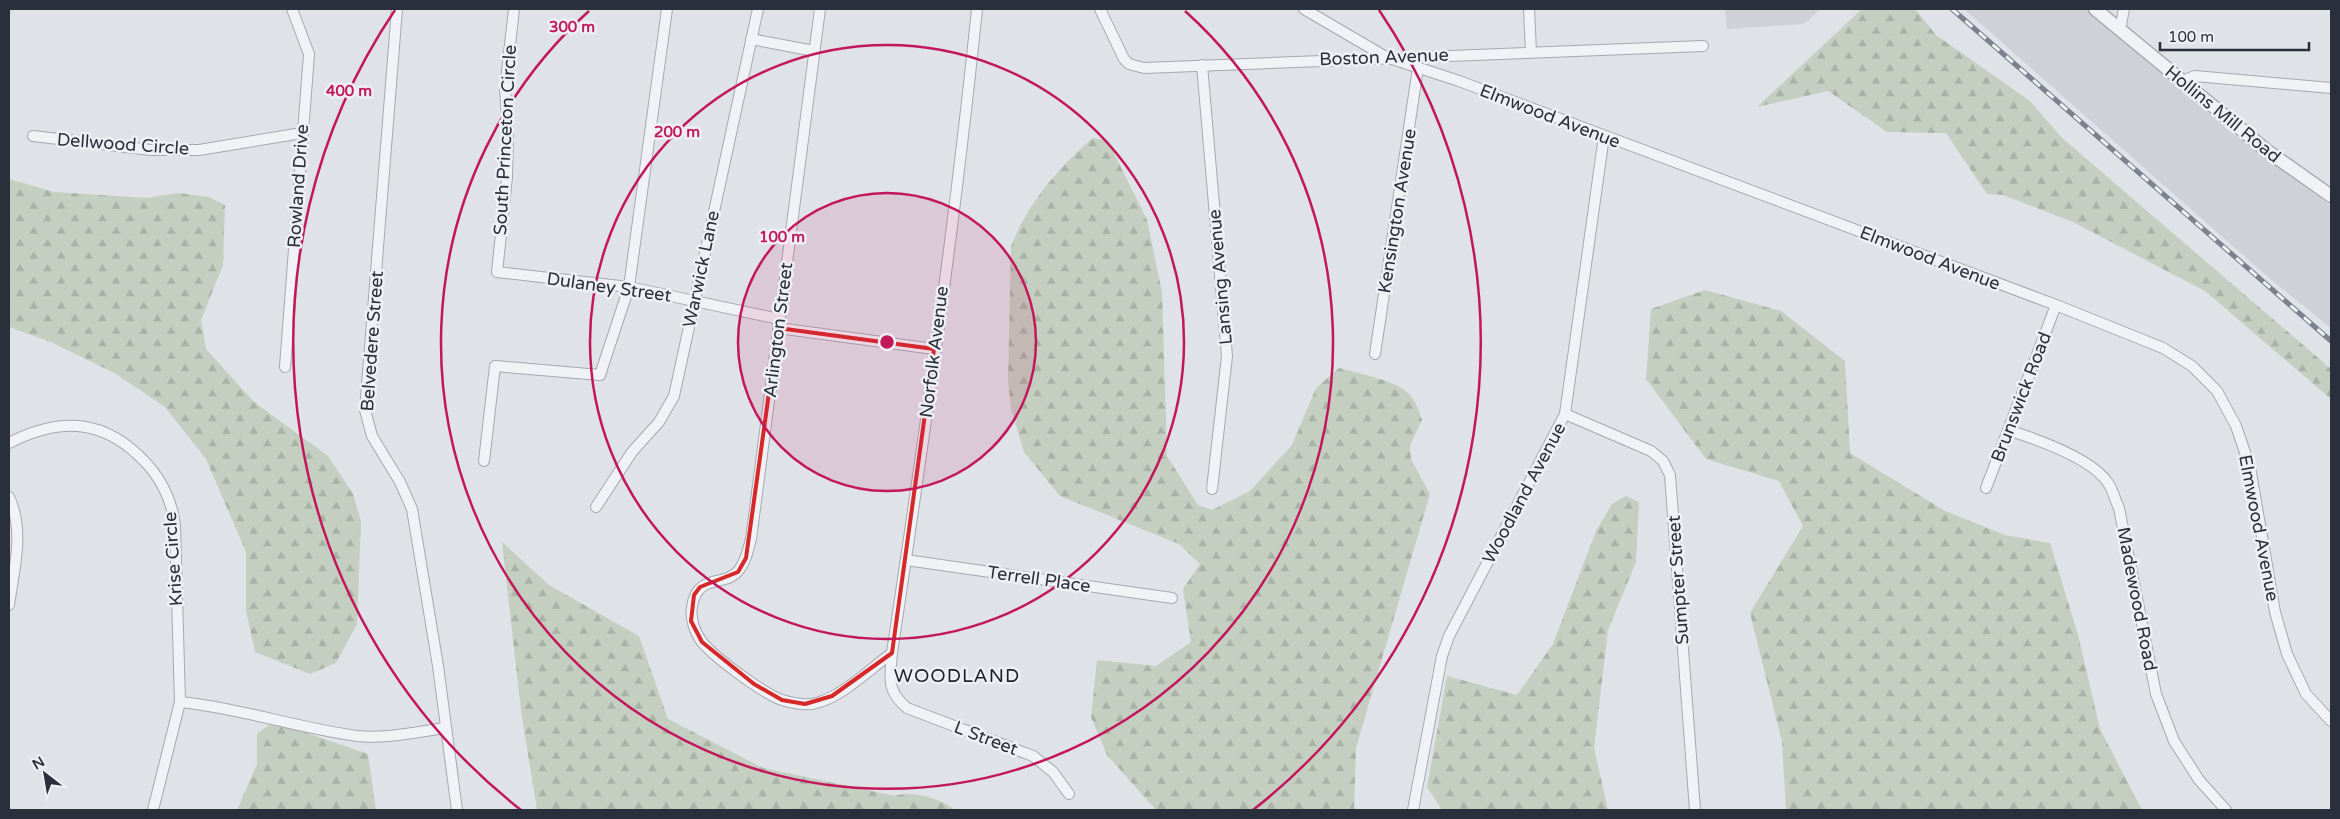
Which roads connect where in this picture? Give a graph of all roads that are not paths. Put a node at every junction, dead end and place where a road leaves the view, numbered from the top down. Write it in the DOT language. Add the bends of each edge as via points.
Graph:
graph roads {
  1 [pos="292,9"];
  2 [pos="397,9"];
  3 [pos="514,9"];
  4 [pos="667,9"];
  5 [pos="758,9"];
  6 [pos="820,9"];
  7 [pos="977,9"];
  8 [pos="1100,9"];
  9 [pos="1304,9"];
  10 [pos="1529,9"];
  11 [pos="2095,9"];
  12 [pos="2124,9"];
  13 [pos="2120,30"];
  14 [pos="752,39"];
  15 [pos="1703,46"];
  16 [pos="814,51"];
  17 [pos="1531,52"];
  18 [pos="1386,57"];
  19 [pos="1202,64"];
  20 [pos="1418,68"];
  21 [pos="2182,81"];
  22 [pos="2331,88"];
  23 [pos="302,133"];
  24 [pos="33,136"];
  25 [pos="1604,136"];
  26 [pos="2331,196"];
  27 [pos="497,272"];
  28 [pos="629,287"];
  29 [pos="694,300"];
  30 [pos="2056,305"];
  31 [pos="779,324"];
  32 [pos="934,349"];
  33 [pos="1375,354"];
  34 [pos="285,366"];
  35 [pos="1565,414"];
  36 [pos="2008,430"];
  37 [pos="9,443"];
  38 [pos="484,461"];
  39 [pos="1986,488"];
  40 [pos="1212,489"];
  41 [pos="9,497"];
  42 [pos="596,507"];
  43 [pos="906,560"];
  44 [pos="1172,598"];
  45 [pos="9,605"];
  46 [pos="892,653"];
  47 [pos="894,694"];
  48 [pos="180,702"];
  49 [pos="2331,721"];
  50 [pos="445,728"];
  51 [pos="1069,794"];
  52 [pos="153,810"];
  53 [pos="457,810"];
  54 [pos="1413,810"];
  55 [pos="1695,810"];
  56 [pos="2226,810"];
  1 -- 23 [label="street, Rowland Drive" via="309,54"];
  2 -- 50 [label="street, Belvedere Street" via="365,410 372,436 412,508"];
  3 -- 27 [label="street, South Princeton Circle" via="505,89 507,177"];
  4 -- 28 [label="street"];
  5 -- 14 [label="street, Warwick Lane"];
  6 -- 16 [label="street, Arlington Street"];
  7 -- 32 [label="street, Norfolk Avenue"];
  8 -- 19 [label="street, Boston Avenue" via="1129,64 1144,68"];
  9 -- 18 [label="street, Elmwood Avenue"];
  10 -- 17 [label="street"];
  11 -- 13 [label="street, Hollins Mill Road"];
  12 -- 13 [label="street"];
  13 -- 21 [label="street, Hollins Mill Road"];
  14 -- 16 [label="street"];
  14 -- 29 [label="street, Warwick Lane"];
  15 -- 17 [label="street, Boston Avenue"];
  16 -- 31 [label="street, Arlington Street"];
  17 -- 18 [label="street, Boston Avenue"];
  18 -- 19 [label="street, Boston Avenue"];
  18 -- 20 [label="street, Elmwood Avenue"];
  19 -- 40 [label="street, Lansing Avenue" via="1227,356"];
  20 -- 25 [label="street, Elmwood Avenue"];
  20 -- 33 [label="street, Kensington Avenue"];
  21 -- 22 [label="street" via="2195,76"];
  21 -- 26 [label="street, Hollins Mill Road" via="2266,150"];
  23 -- 24 [label="street, Dellwood Circle" via="199,150 151,150"];
  23 -- 34 [label="street, Rowland Drive"];
  25 -- 30 [label="street, Elmwood Avenue"];
  25 -- 35 [label="street, Woodland Avenue"];
  27 -- 28 [label="street, Dulaney Street"];
  28 -- 29 [label="street, Dulaney Street"];
  28 -- 38 [label="street" via="600,375 495,366"];
  29 -- 31 [label="street, Dulaney Street"];
  29 -- 42 [label="street, Warwick Lane" via="674,396 659,422 632,452"];
  30 -- 36 [label="street, Brunswick Road"];
  30 -- 49 [label="street, Elmwood Avenue" via="2163,348 2192,366 2217,391 2236,426 2250,467 2276,612 2287,654 2306,694"];
  31 -- 32 [label="street, Dulaney Street"];
  31 -- 46 [label="street, Arlington Street" via="746,558 738,572 700,587 694,595 692,621 702,642 754,684 782,700 815,704 832,696"];
  32 -- 43 [label="street, Norfolk Avenue"];
  35 -- 54 [label="street, Woodland Avenue" via="1449,636 1442,656"];
  35 -- 55 [label="street, Sumpter Street" via="1651,451 1663,462 1670,475"];
  36 -- 39 [label="street, Brunswick Road"];
  36 -- 56 [label="street, Madewood Road" via="2090,465 2108,482 2119,508 2156,694 2174,741 2199,780"];
  37 -- 48 [label="street, Krise Circle" via="55,426 82,426 115,436 132,448 156,477 174,517"];
  41 -- 45 [label="street" via="18,525"];
  43 -- 44 [label="street, Terrell Place"];
  43 -- 46 [label="street, Norfolk Avenue"];
  46 -- 47 [label="street, Norfolk Avenue" via="890,683"];
  47 -- 51 [label="street, L Street" via="907,708 1033,756 1053,772"];
  48 -- 50 [label="street" via="210,705 358,736 392,736"];
  48 -- 52 [label="street, Krise Circle"];
  50 -- 53 [label="street, Belvedere Street"];
}
